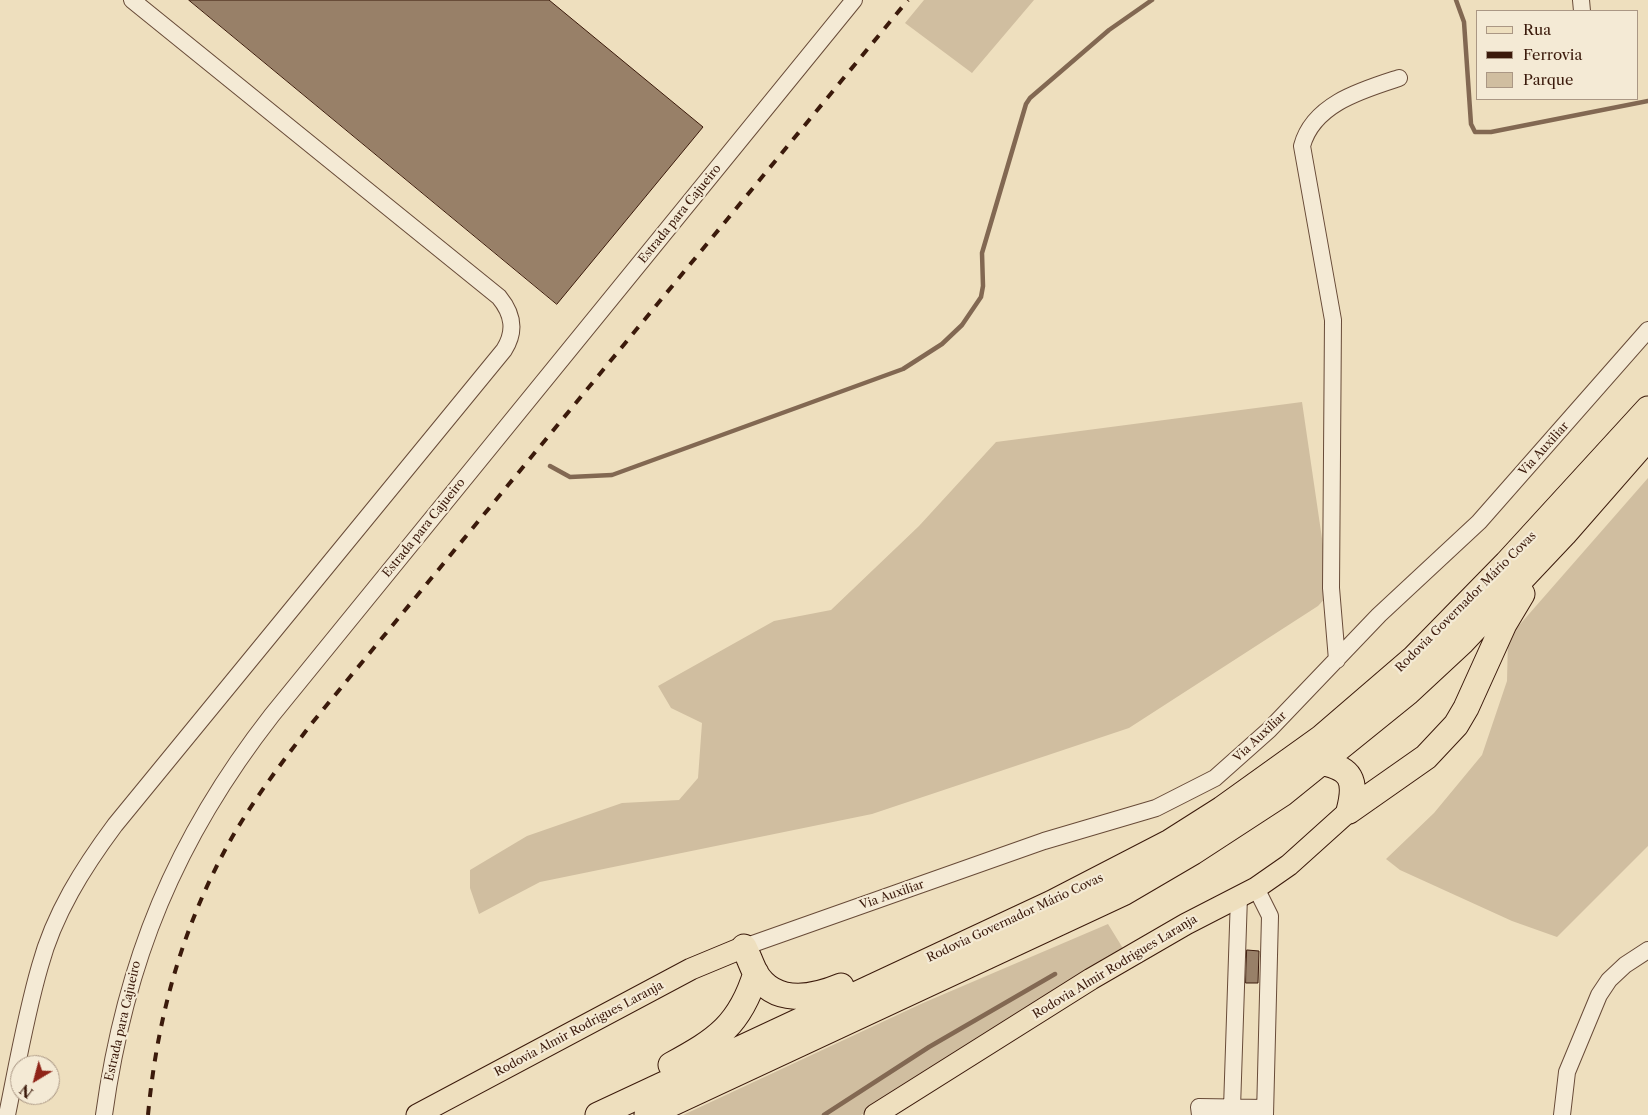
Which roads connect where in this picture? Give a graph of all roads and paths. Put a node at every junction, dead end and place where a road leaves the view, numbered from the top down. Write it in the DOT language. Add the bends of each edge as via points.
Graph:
graph roads {
  1 [pos="132,0"];
  2 [pos="854,0"];
  3 [pos="1399,78"];
  4 [pos="1648,330"];
  5 [pos="1648,409"];
  6 [pos="1648,438"];
  7 [pos="1564,534"];
  8 [pos="1337,660"];
  9 [pos="1319,762"];
  10 [pos="1349,811"];
  11 [pos="1247,892"];
  12 [pos="744,947"];
  13 [pos="1648,950"];
  14 [pos="947,951"];
  15 [pos="756,973"];
  16 [pos="1232,1108"];
  17 [pos="1265,1111"];
  18 [pos="6,1115"];
  19 [pos="104,1115"];
  20 [pos="417,1115"];
  21 [pos="590,1115"];
  22 [pos="598,1115"];
  23 [pos="647,1115"];
  24 [pos="875,1115"];
  25 [pos="1200,1115"];
  26 [pos="1562,1115"];
  1 -- 18 [label="street" via="499,297 509,313 512,329 504,350 92,856 67,898 40,966"];
  2 -- 19 [label="street, Estrada para Cajueiro" via="225,778 173,870 143,944 123,1012"];
  3 -- 8 [label="street" via="1355,92 1314,119 1302,146 1333,320 1331,588"];
  4 -- 8 [label="street, Via Auxiliar" via="1479,522 1379,615"];
  5 -- 14 [label="highway, Rodovia Governador Mário Covas" via="1442,630 1372,696 1321,738 1170,842 1052,903"];
  6 -- 7 [label="highway, Rodovia Governador Mário Covas"];
  7 -- 9 [label="highway, Rodovia Governador Mário Covas" via="1463,641 1407,693"];
  7 -- 10 [label="highway" via="1504,624 1456,725 1426,757"];
  8 -- 12 [label="street, Via Auxiliar" via="1269,730 1215,778 1156,808 1044,841"];
  9 -- 10 [label="highway" via="1335,765 1347,773 1354,793"];
  9 -- 23 [label="highway, Rodovia Governador Mário Covas" via="1246,819 1122,893"];
  10 -- 11 [label="main road, Rodovia Almir Rodrigues Laranja" via="1289,865"];
  11 -- 16 [label="street"];
  11 -- 17 [label="street" via="1270,916"];
  11 -- 24 [label="main road, Rodovia Almir Rodrigues Laranja" via="1099,975"];
  12 -- 15 [label="highway"];
  12 -- 20 [label="main road, Rodovia Almir Rodrigues Laranja" via="691,969"];
  13 -- 26 [label="street" via="1609,980 1599,995 1566,1072"];
  14 -- 15 [label="highway" via="883,967 820,995 803,998 771,988"];
  14 -- 22 [label="highway, Rodovia Governador Mário Covas"];
  15 -- 21 [label="highway" via="749,997 726,1029"];
  16 -- 17 [label="street"];
  16 -- 25 [label="street" via="1199,1107"];
}
